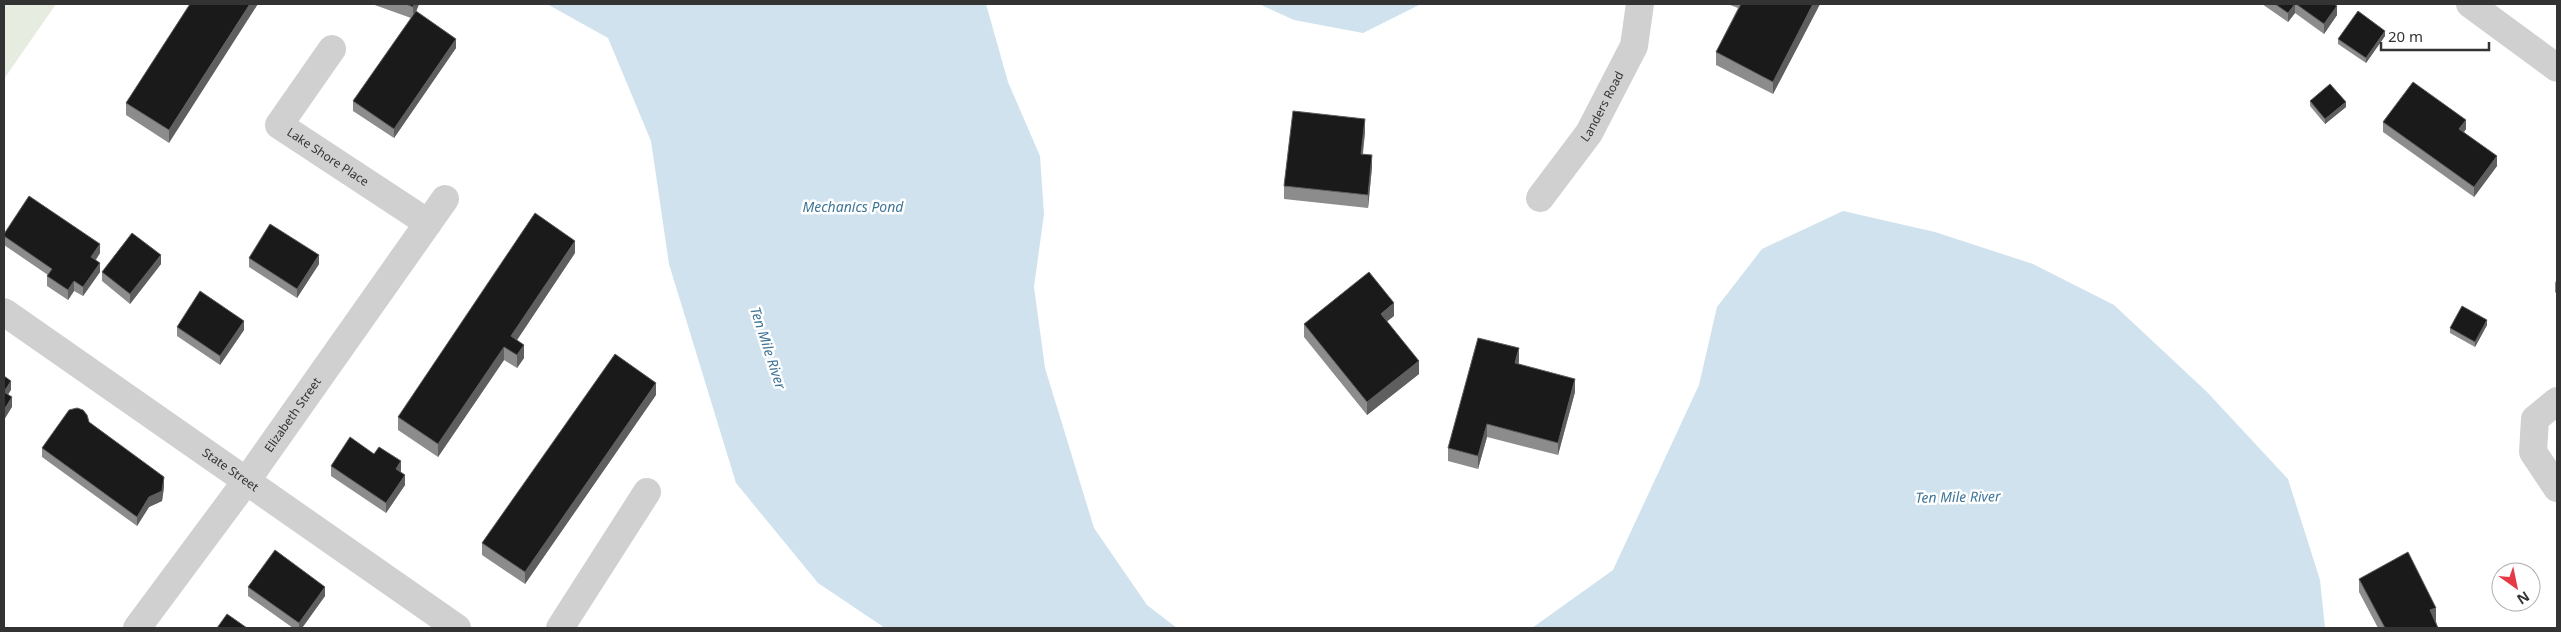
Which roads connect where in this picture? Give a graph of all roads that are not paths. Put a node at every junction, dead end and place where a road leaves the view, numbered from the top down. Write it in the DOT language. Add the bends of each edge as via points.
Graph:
graph roads {
  1 [pos="1640,4"];
  2 [pos="2470,4"];
  3 [pos="332,49"];
  4 [pos="2557,68"];
  5 [pos="1540,198"];
  6 [pos="445,199"];
  7 [pos="428,223"];
  8 [pos="4,312"];
  9 [pos="2557,400"];
  10 [pos="247,480"];
  11 [pos="2557,488"];
  12 [pos="648,492"];
  13 [pos="137,628"];
  14 [pos="457,628"];
  15 [pos="560,628"];
  1 -- 5 [label="street, Landers Road" via="1634,46 1589,133"];
  2 -- 4 [label="street"];
  3 -- 7 [label="street, Lake Shore Place" via="279,125"];
  6 -- 7 [label="street, Elizabeth Street"];
  7 -- 10 [label="street, Elizabeth Street"];
  8 -- 10 [label="street, State Street"];
  9 -- 11 [label="street" via="2535,419 2533,452"];
  10 -- 13 [label="street, Elizabeth Street"];
  10 -- 14 [label="street, State Street"];
  12 -- 15 [label="street"];
}
